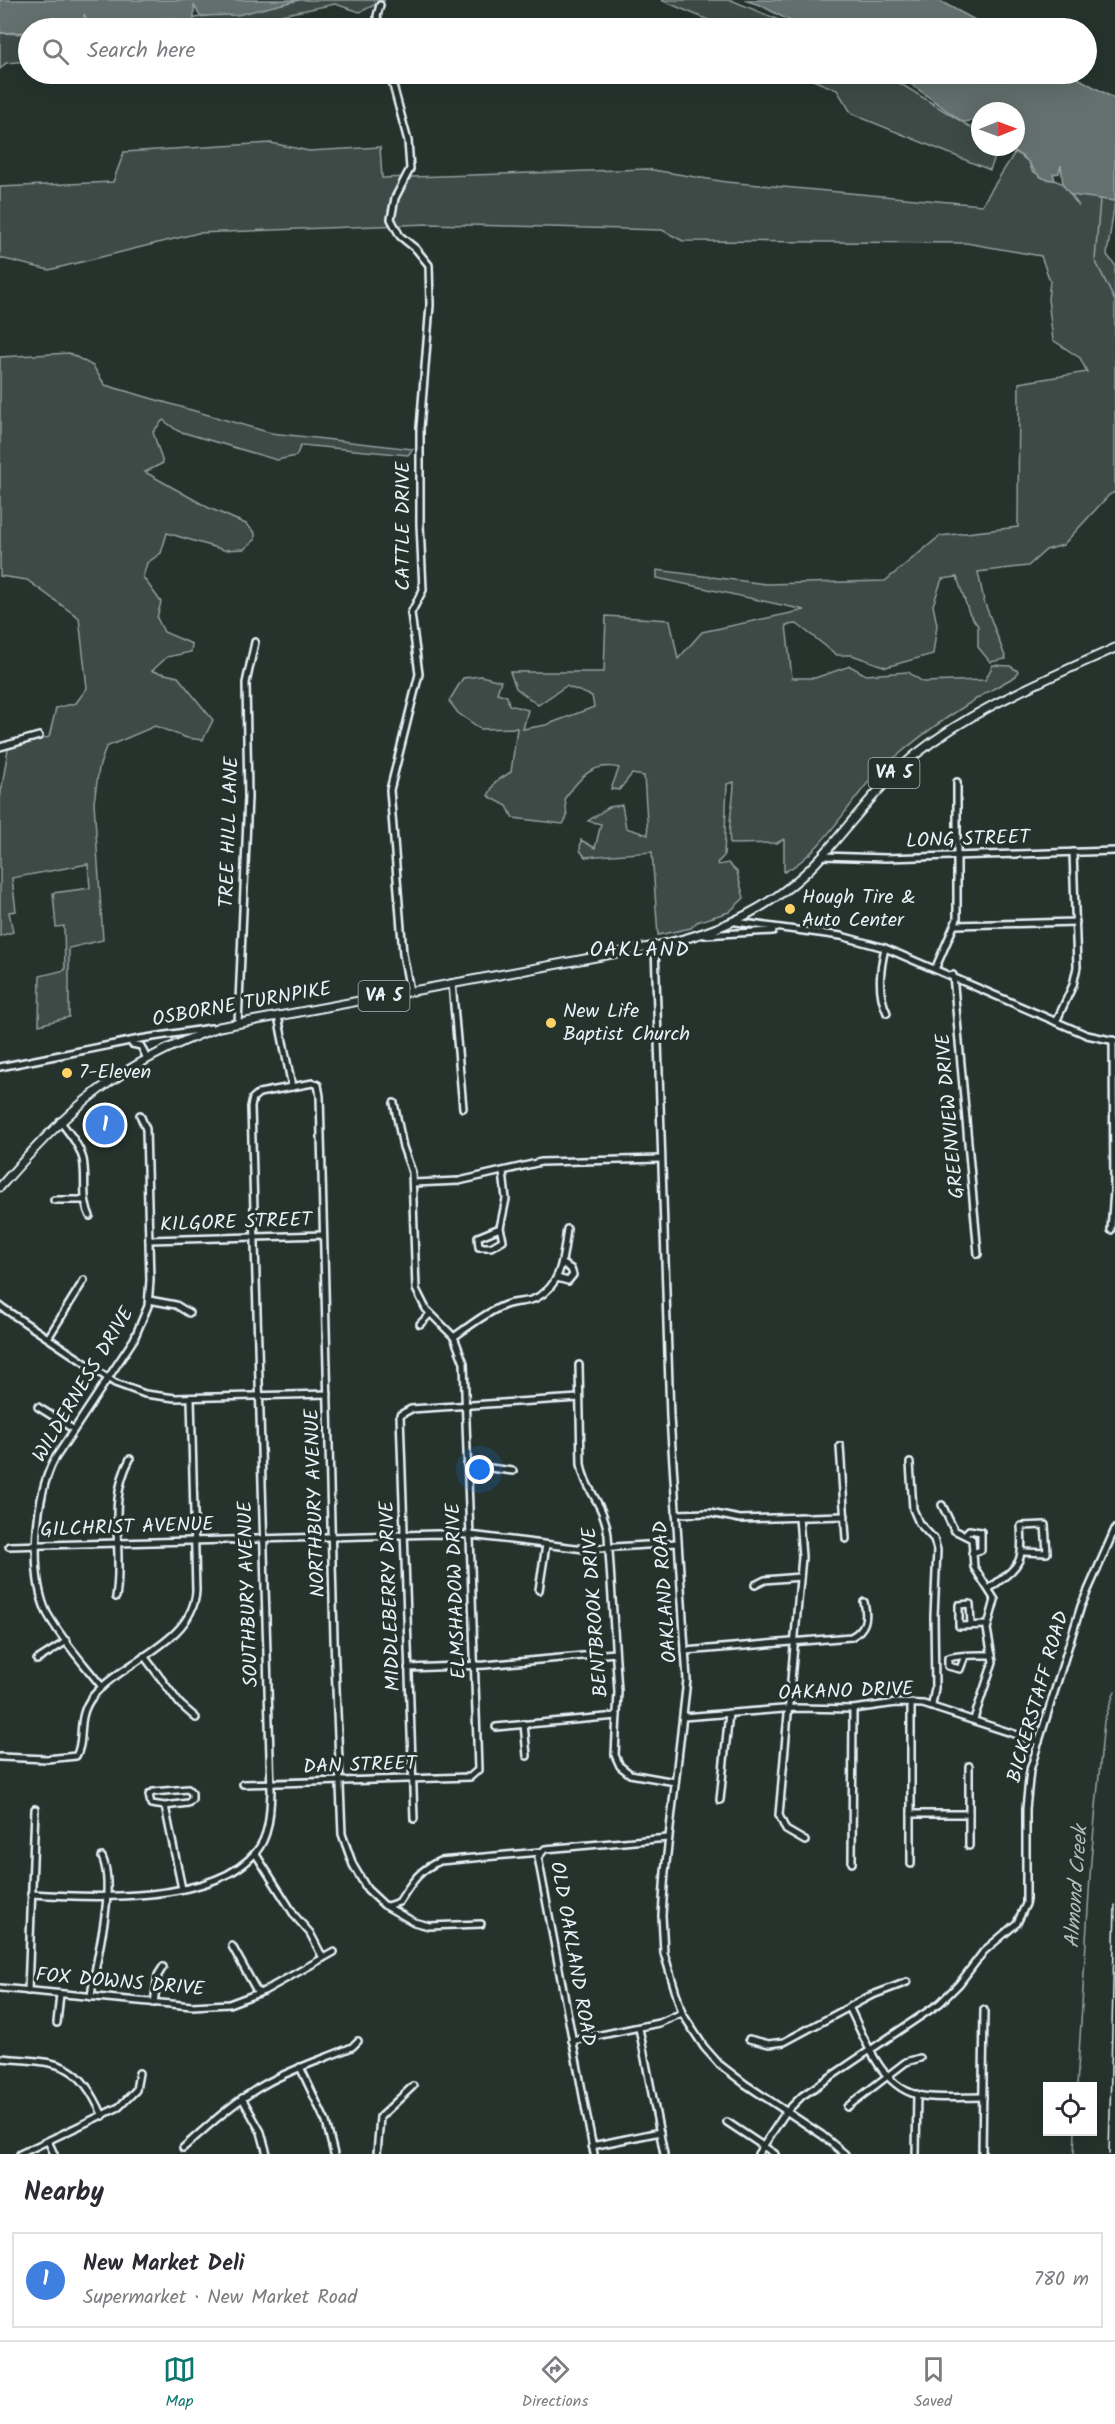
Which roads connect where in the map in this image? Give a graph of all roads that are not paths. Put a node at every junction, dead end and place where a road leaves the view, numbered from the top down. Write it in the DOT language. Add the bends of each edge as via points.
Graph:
graph roads {
  1 [pos="380,5"];
  2 [pos="378,18"];
  3 [pos="393,84"];
  4 [pos="255,642"];
  5 [pos="1115,648"];
  6 [pos="39,736"];
  7 [pos="0,747"];
  8 [pos="957,782"];
  9 [pos="1115,851"];
  10 [pos="1074,852"];
  11 [pos="957,855"];
  12 [pos="822,856"];
  13 [pos="751,915"];
  14 [pos="736,922"];
  15 [pos="1076,922"];
  16 [pos="955,925"];
  17 [pos="759,927"];
  18 [pos="784,930"];
  19 [pos="702,935"];
  20 [pos="655,946"];
  21 [pos="885,948"];
  22 [pos="936,967"];
  23 [pos="953,975"];
  24 [pos="452,983"];
  25 [pos="410,991"];
  26 [pos="887,1013"];
  27 [pos="278,1016"];
  28 [pos="1056,1022"];
  29 [pos="238,1024"];
  30 [pos="219,1027"];
  31 [pos="172,1033"];
  32 [pos="1114,1040"];
  33 [pos="124,1044"];
  34 [pos="175,1044"];
  35 [pos="146,1057"];
  36 [pos="0,1067"];
  37 [pos="292,1087"];
  38 [pos="394,1103"];
  39 [pos="463,1108"];
  40 [pos="140,1115"];
  41 [pos="60,1121"];
  42 [pos="661,1159"];
  43 [pos="503,1172"];
  44 [pos="413,1184"];
  45 [pos="0,1187"];
  46 [pos="54,1200"];
  47 [pos="85,1200"];
  48 [pos="90,1216"];
  49 [pos="500,1228"];
  50 [pos="567,1229"];
  51 [pos="1111,1230"];
  52 [pos="324,1235"];
  53 [pos="254,1237"];
  54 [pos="149,1240"];
  55 [pos="978,1254"];
  56 [pos="562,1263"];
  57 [pos="557,1278"];
  58 [pos="84,1280"];
  59 [pos="149,1300"];
  60 [pos="0,1306"];
  61 [pos="189,1313"];
  62 [pos="430,1314"];
  63 [pos="420,1324"];
  64 [pos="454,1337"];
  65 [pos="48,1338"];
  66 [pos="579,1365"];
  67 [pos="108,1378"];
  68 [pos="328,1394"];
  69 [pos="259,1396"];
  70 [pos="191,1398"];
  71 [pos="579,1398"];
  72 [pos="465,1406"];
  73 [pos="38,1407"];
  74 [pos="73,1429"];
  75 [pos="840,1446"];
  76 [pos="130,1459"];
  77 [pos="910,1463"];
  78 [pos="467,1465"];
  79 [pos="513,1472"];
  80 [pos="942,1505"];
  81 [pos="676,1514"];
  82 [pos="845,1516"];
  83 [pos="799,1517"];
  84 [pos="1115,1529"];
  85 [pos="966,1534"];
  86 [pos="403,1535"];
  87 [pos="470,1535"];
  88 [pos="332,1537"];
  89 [pos="262,1539"];
  90 [pos="846,1539"];
  91 [pos="195,1541"];
  92 [pos="117,1543"];
  93 [pos="677,1544"];
  94 [pos="38,1545"];
  95 [pos="546,1545"];
  96 [pos="9,1546"];
  97 [pos="609,1548"];
  98 [pos="1024,1552"];
  99 [pos="972,1553"];
  100 [pos="800,1577"];
  101 [pos="755,1585"];
  102 [pos="989,1589"];
  103 [pos="539,1590"];
  104 [pos="116,1597"];
  105 [pos="864,1602"];
  106 [pos="988,1625"];
  107 [pos="971,1626"];
  108 [pos="67,1641"];
  109 [pos="794,1643"];
  110 [pos="685,1651"];
  111 [pos="615,1653"];
  112 [pos="992,1655"];
  113 [pos="144,1656"];
  114 [pos="965,1656"];
  115 [pos="37,1660"];
  116 [pos="475,1665"];
  117 [pos="408,1668"];
  118 [pos="102,1687"];
  119 [pos="911,1703"];
  120 [pos="932,1705"];
  121 [pos="788,1709"];
  122 [pos="853,1709"];
  123 [pos="729,1713"];
  124 [pos="617,1716"];
  125 [pos="683,1717"];
  126 [pos="196,1718"];
  127 [pos="974,1719"];
  128 [pos="524,1724"];
  129 [pos="496,1727"];
  130 [pos="1039,1742"];
  131 [pos="527,1756"];
  132 [pos="0,1757"];
  133 [pos="969,1766"];
  134 [pos="477,1774"];
  135 [pos="412,1779"];
  136 [pos="339,1781"];
  137 [pos="675,1782"];
  138 [pos="270,1783"];
  139 [pos="243,1784"];
  140 [pos="720,1800"];
  141 [pos="165,1806"];
  142 [pos="35,1809"];
  143 [pos="911,1814"];
  144 [pos="969,1814"];
  145 [pos="414,1819"];
  146 [pos="668,1838"];
  147 [pos="804,1841"];
  148 [pos="969,1846"];
  149 [pos="540,1852"];
  150 [pos="255,1853"];
  151 [pos="102,1857"];
  152 [pos="852,1863"];
  153 [pos="911,1864"];
  154 [pos="182,1888"];
  155 [pos="31,1894"];
  156 [pos="106,1896"];
  157 [pos="385,1906"];
  158 [pos="481,1924"];
  159 [pos="232,1946"];
  160 [pos="334,1952"];
  161 [pos="323,1958"];
  162 [pos="163,1967"];
  163 [pos="907,1982"];
  164 [pos="0,1988"];
  165 [pos="28,1991"];
  166 [pos="258,1993"];
  167 [pos="60,1994"];
  168 [pos="91,1997"];
  169 [pos="154,2003"];
  170 [pos="849,2007"];
  171 [pos="984,2010"];
  172 [pos="682,2013"];
  173 [pos="57,2023"];
  174 [pos="639,2028"];
  175 [pos="749,2039"];
  176 [pos="358,2041"];
  177 [pos="572,2041"];
  178 [pos="870,2049"];
  179 [pos="0,2058"];
  180 [pos="920,2058"];
  181 [pos="300,2067"];
  182 [pos="139,2073"];
  183 [pos="888,2076"];
  184 [pos="413,2086"];
  185 [pos="917,2094"];
  186 [pos="983,2097"];
  187 [pos="242,2098"];
  188 [pos="847,2107"];
  189 [pos="786,2112"];
  190 [pos="103,2116"];
  191 [pos="727,2122"];
  192 [pos="660,2132"];
  193 [pos="48,2141"];
  194 [pos="592,2146"];
  195 [pos="763,2146"];
  196 [pos="183,2148"];
  197 [pos="20,2154"];
  198 [pos="54,2154"];
  199 [pos="267,2154"];
  200 [pos="334,2154"];
  201 [pos="377,2154"];
  202 [pos="594,2154"];
  203 [pos="664,2154"];
  204 [pos="758,2154"];
  205 [pos="775,2154"];
  206 [pos="845,2154"];
  207 [pos="916,2154"];
  208 [pos="982,2154"];
  1 -- 2 [label="street"];
  3 -- 25 [label="street, CATTLE DRIVE" via="408,141 410,169 395,198 392,219 400,236 429,265 430,305 420,438 423,590 411,613 419,670 390,790"];
  4 -- 29 [label="street, TREE HILL LANE" via="246,683 248,797"];
  5 -- 12 [label="main road, VA 5" via="949,730 895,772"];
  6 -- 7 [label="street"];
  8 -- 11 [label="street"];
  9 -- 10 [label="street, LONG STREET"];
  10 -- 11 [label="street, LONG STREET"];
  10 -- 15 [label="street"];
  11 -- 12 [label="street, LONG STREET"];
  11 -- 16 [label="street"];
  12 -- 13 [label="main road, VA 5" via="782,894"];
  13 -- 14 [label="main road, VA 5"];
  13 -- 17 [label="street"];
  14 -- 17 [label="street"];
  14 -- 19 [label="main road, VA 5"];
  15 -- 16 [label="street"];
  15 -- 28 [label="street" via="1076,975"];
  16 -- 22 [label="street"];
  17 -- 18 [label="street"];
  18 -- 19 [label="street"];
  18 -- 21 [label="street" via="833,935"];
  19 -- 20 [label="main road, OSBORNE TURNPIKE / VA 5"];
  20 -- 24 [label="main road, OSBORNE TURNPIKE / VA 5"];
  20 -- 42 [label="street, OAKLAND ROAD"];
  21 -- 22 [label="street"];
  21 -- 26 [label="street" via="880,980"];
  22 -- 23 [label="street"];
  23 -- 28 [label="street"];
  23 -- 55 [label="street, GREENVIEW DRIVE"];
  24 -- 25 [label="main road, OSBORNE TURNPIKE / VA 5"];
  24 -- 39 [label="street"];
  25 -- 27 [label="main road, OSBORNE TURNPIKE / VA 5"];
  27 -- 29 [label="main road, OSBORNE TURNPIKE / VA 5"];
  27 -- 37 [label="street"];
  28 -- 32 [label="street" via="1095,1038"];
  29 -- 30 [label="main road, OSBORNE TURNPIKE / VA 5"];
  30 -- 31 [label="street, OSBORNE TURNPIKE"];
  30 -- 34 [label="main road, VA 5"];
  31 -- 33 [label="street, OSBORNE TURNPIKE"];
  31 -- 34 [label="street"];
  32 -- 51 [label="street"];
  33 -- 35 [label="street" via="141,1046"];
  33 -- 36 [label="street, OSBORNE TURNPIKE"];
  34 -- 35 [label="main road, VA 5"];
  35 -- 41 [label="main road, VA 5" via="101,1086"];
  37 -- 52 [label="street, NORTHBURY AVENUE" via="318,1085"];
  37 -- 53 [label="street, SOUTHBURY AVENUE" via="261,1092 253,1098"];
  38 -- 44 [label="street, ELMSHADOW DRIVE"];
  40 -- 54 [label="street, WILDERNESS DRIVE" via="146,1129"];
  41 -- 45 [label="main road, VA 5"];
  41 -- 47 [label="street" via="81,1151"];
  42 -- 43 [label="street" via="541,1162"];
  42 -- 81 [label="street, OAKLAND ROAD"];
  43 -- 44 [label="street" via="459,1181"];
  43 -- 49 [label="street" via="506,1199"];
  44 -- 62 [label="street, ELMSHADOW DRIVE" via="414,1277 420,1301"];
  46 -- 47 [label="street"];
  47 -- 48 [label="street"];
  49 -- 49 [label="street" via="501,1243 483,1249 477,1245 480,1236"];
  50 -- 56 [label="street"];
  52 -- 53 [label="street, KILGORE STREET"];
  52 -- 68 [label="street, NORTHBURY AVENUE"];
  53 -- 54 [label="street, KILGORE STREET"];
  53 -- 69 [label="street, SOUTHBURY AVENUE"];
  54 -- 59 [label="street, WILDERNESS DRIVE"];
  56 -- 57 [label="street"];
  56 -- 57 [label="street" via="573,1275 568,1281"];
  57 -- 64 [label="street" via="536,1298 506,1305"];
  58 -- 65 [label="street"];
  59 -- 61 [label="street" via="176,1305"];
  59 -- 67 [label="street, WILDERNESS DRIVE" via="138,1333"];
  60 -- 65 [label="street"];
  62 -- 63 [label="street"];
  62 -- 64 [label="street, ELMSHADOW DRIVE"];
  64 -- 72 [label="street, ELMSHADOW DRIVE" via="464,1364"];
  65 -- 67 [label="street"];
  66 -- 71 [label="street, BENTBROOK DRIVE"];
  67 -- 70 [label="street" via="145,1394"];
  67 -- 74 [label="street, WILDERNESS DRIVE"];
  68 -- 69 [label="street"];
  68 -- 88 [label="street, NORTHBURY AVENUE"];
  69 -- 70 [label="street"];
  69 -- 89 [label="street, SOUTHBURY AVENUE"];
  70 -- 91 [label="street"];
  71 -- 72 [label="street"];
  71 -- 97 [label="street, BENTBROOK DRIVE" via="582,1470 604,1511"];
  72 -- 78 [label="street, ELMSHADOW DRIVE"];
  72 -- 86 [label="street, MIDDLEBERRY DRIVE" via="401,1413"];
  73 -- 74 [label="street"];
  74 -- 94 [label="street, WILDERNESS DRIVE" via="44,1480"];
  75 -- 82 [label="street"];
  76 -- 92 [label="street" via="117,1499"];
  77 -- 120 [label="street" via="913,1509 938,1550"];
  78 -- 79 [label="street"];
  78 -- 87 [label="street, ELMSHADOW DRIVE"];
  80 -- 85 [label="street" via="954,1530"];
  81 -- 83 [label="street" via="710,1512 740,1519"];
  81 -- 93 [label="street, OAKLAND ROAD"];
  82 -- 83 [label="street"];
  82 -- 90 [label="street"];
  83 -- 100 [label="street"];
  84 -- 130 [label="street, BICKERSTAFF ROAD" via="1081,1606"];
  85 -- 99 [label="street" via="972,1539"];
  85 -- 99 [label="street" via="969,1530 981,1532 981,1550"];
  86 -- 87 [label="street, GILCHRIST AVENUE"];
  86 -- 88 [label="street, GILCHRIST AVENUE"];
  86 -- 117 [label="street, MIDDLEBERRY DRIVE"];
  87 -- 95 [label="street, GILCHRIST AVENUE"];
  87 -- 116 [label="street, ELMSHADOW DRIVE"];
  88 -- 89 [label="street, GILCHRIST AVENUE"];
  88 -- 136 [label="street, NORTHBURY AVENUE"];
  89 -- 91 [label="street, GILCHRIST AVENUE"];
  89 -- 138 [label="street, SOUTHBURY AVENUE"];
  91 -- 92 [label="street, GILCHRIST AVENUE"];
  91 -- 113 [label="street" via="193,1609 178,1630"];
  92 -- 94 [label="street, GILCHRIST AVENUE"];
  92 -- 104 [label="street"];
  93 -- 97 [label="street, GILCHRIST AVENUE"];
  93 -- 110 [label="street, OAKLAND ROAD"];
  94 -- 96 [label="street, GILCHRIST AVENUE"];
  94 -- 108 [label="street, WILDERNESS DRIVE" via="43,1603"];
  95 -- 97 [label="street, GILCHRIST AVENUE"];
  95 -- 103 [label="street"];
  97 -- 111 [label="street, BENTBROOK DRIVE"];
  98 -- 98 [label="street" via="1021,1526 1045,1525 1047,1553"];
  98 -- 102 [label="street" via="1012,1571"];
  99 -- 102 [label="street" via="976,1571"];
  100 -- 101 [label="street" via="765,1580"];
  100 -- 109 [label="street"];
  102 -- 106 [label="street" via="995,1604"];
  105 -- 109 [label="street" via="867,1617 858,1633 844,1639"];
  106 -- 107 [label="street"];
  106 -- 112 [label="street"];
  108 -- 115 [label="street"];
  108 -- 118 [label="street, WILDERNESS DRIVE"];
  109 -- 110 [label="street"];
  109 -- 121 [label="street"];
  110 -- 125 [label="street, OAKLAND ROAD" via="687,1688"];
  111 -- 116 [label="street"];
  111 -- 124 [label="street, BENTBROOK DRIVE"];
  112 -- 114 [label="street"];
  112 -- 127 [label="street" via="992,1667"];
  113 -- 118 [label="street"];
  113 -- 126 [label="street" via="180,1704"];
  116 -- 117 [label="street"];
  116 -- 134 [label="street, ELMSHADOW DRIVE"];
  117 -- 135 [label="street, MIDDLEBERRY DRIVE"];
  118 -- 132 [label="street" via="92,1696 82,1716 78,1753 66,1759"];
  119 -- 120 [label="street, OAKANO DRIVE"];
  119 -- 122 [label="street, OAKANO DRIVE"];
  119 -- 143 [label="street"];
  120 -- 127 [label="street, OAKANO DRIVE"];
  121 -- 122 [label="street, OAKANO DRIVE"];
  121 -- 123 [label="street, OAKANO DRIVE"];
  121 -- 147 [label="street" via="779,1815 786,1830"];
  122 -- 152 [label="street"];
  123 -- 125 [label="street, OAKANO DRIVE"];
  123 -- 140 [label="street"];
  124 -- 128 [label="street"];
  124 -- 137 [label="street, BENTBROOK DRIVE" via="614,1750 620,1766 637,1776"];
  125 -- 137 [label="street, OAKLAND ROAD"];
  127 -- 130 [label="street, OAKANO DRIVE"];
  128 -- 129 [label="street"];
  128 -- 131 [label="street"];
  130 -- 178 [label="street, BICKERSTAFF ROAD" via="1026,1790 1026,1904 1021,1919 984,1951 940,2003"];
  133 -- 144 [label="street"];
  134 -- 135 [label="street, DAN STREET"];
  135 -- 136 [label="street, DAN STREET"];
  135 -- 145 [label="street, MIDDLEBERRY DRIVE"];
  136 -- 138 [label="street, DAN STREET"];
  136 -- 157 [label="street, NORTHBURY AVENUE" via="340,1820 346,1847 367,1889"];
  137 -- 146 [label="street, OAKLAND ROAD"];
  138 -- 139 [label="street, DAN STREET"];
  138 -- 150 [label="street, SOUTHBURY AVENUE" via="270,1818"];
  141 -- 141 [label="street" via="188,1803 192,1793 188,1789 149,1795 151,1804"];
  141 -- 154 [label="street"];
  142 -- 155 [label="street"];
  143 -- 144 [label="street"];
  143 -- 153 [label="street"];
  144 -- 148 [label="street"];
  146 -- 149 [label="street, OLD OAKLAND ROAD"];
  146 -- 172 [label="street, OAKLAND ROAD" via="662,1940"];
  149 -- 157 [label="street" via="440,1861 419,1873 396,1905"];
  149 -- 177 [label="street, OLD OAKLAND ROAD" via="538,1861"];
  150 -- 154 [label="street" via="238,1867"];
  150 -- 161 [label="street"];
  151 -- 156 [label="street" via="107,1868"];
  154 -- 156 [label="street" via="139,1896"];
  155 -- 156 [label="street"];
  155 -- 165 [label="street"];
  156 -- 168 [label="street"];
  157 -- 158 [label="street, NORTHBURY AVENUE" via="429,1926"];
  159 -- 166 [label="street"];
  160 -- 161 [label="street, FOX DOWNS DRIVE"];
  161 -- 166 [label="street, FOX DOWNS DRIVE"];
  162 -- 169 [label="street"];
  163 -- 170 [label="street"];
  164 -- 165 [label="street, FOX DOWNS DRIVE"];
  165 -- 167 [label="street, FOX DOWNS DRIVE"];
  166 -- 169 [label="street, FOX DOWNS DRIVE" via="229,2004"];
  167 -- 168 [label="street, FOX DOWNS DRIVE"];
  167 -- 173 [label="street"];
  168 -- 169 [label="street, FOX DOWNS DRIVE"];
  170 -- 175 [label="street" via="779,2044"];
  170 -- 178 [label="street"];
  171 -- 186 [label="street"];
  172 -- 174 [label="street"];
  172 -- 189 [label="street, OAKLAND ROAD" via="718,2064"];
  174 -- 177 [label="street"];
  174 -- 192 [label="street"];
  176 -- 181 [label="street" via="352,2047"];
  177 -- 194 [label="street, OLD OAKLAND ROAD"];
  178 -- 183 [label="street"];
  178 -- 189 [label="street, BICKERSTAFF ROAD" via="810,2090"];
  179 -- 190 [label="street" via="49,2062 68,2068 87,2084"];
  180 -- 183 [label="street" via="906,2062"];
  181 -- 187 [label="street"];
  181 -- 200 [label="street" via="326,2122"];
  182 -- 190 [label="street" via="132,2096"];
  183 -- 185 [label="street" via="903,2089"];
  183 -- 188 [label="street"];
  184 -- 201 [label="street" via="380,2117"];
  185 -- 186 [label="street"];
  185 -- 207 [label="street"];
  186 -- 208 [label="street"];
  187 -- 196 [label="street"];
  187 -- 199 [label="street" via="261,2132"];
  189 -- 195 [label="street, BICKERSTAFF ROAD"];
  189 -- 206 [label="street, OAKLAND ROAD"];
  190 -- 193 [label="street"];
  191 -- 195 [label="street"];
  192 -- 194 [label="street"];
  192 -- 203 [label="street"];
  193 -- 197 [label="street"];
  193 -- 198 [label="street"];
  194 -- 202 [label="street, OLD OAKLAND ROAD"];
  195 -- 204 [label="street, BICKERSTAFF ROAD"];
  195 -- 205 [label="street"];
}
